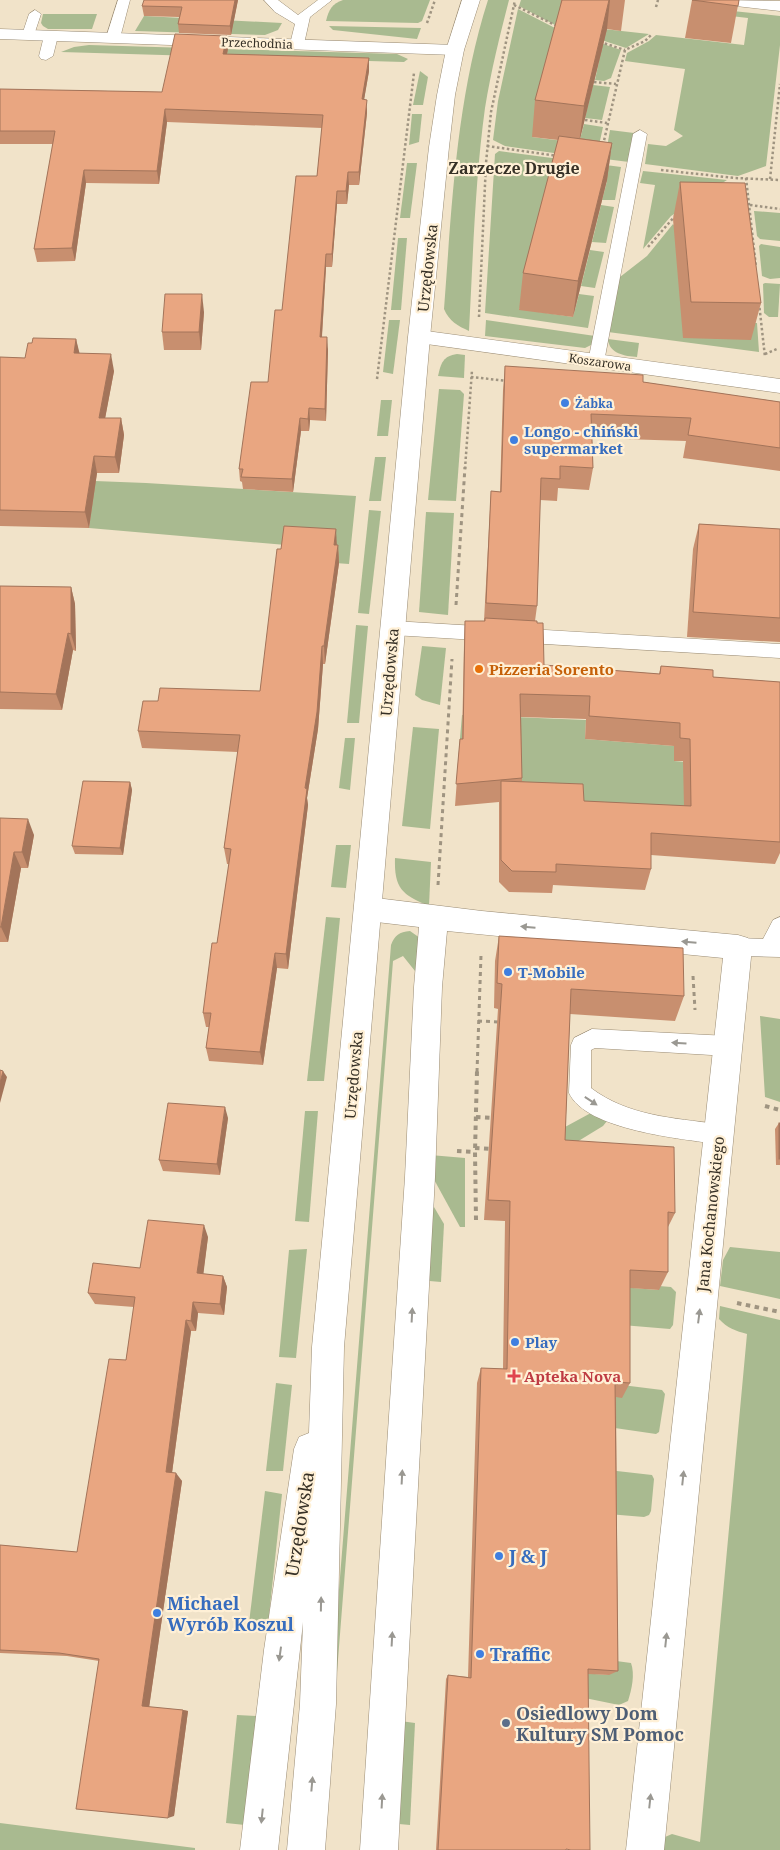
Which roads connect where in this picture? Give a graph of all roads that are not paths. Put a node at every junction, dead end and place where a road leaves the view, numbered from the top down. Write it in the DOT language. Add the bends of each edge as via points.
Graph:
graph roads {
  1 [pos="124,0"];
  2 [pos="270,0"];
  3 [pos="326,0"];
  4 [pos="471,0"];
  5 [pos="728,0"];
  6 [pos="776,4"];
  7 [pos="35,14"];
  8 [pos="302,22"];
  9 [pos="0,34"];
  10 [pos="28,35"];
  11 [pos="51,36"];
  12 [pos="113,38"];
  13 [pos="297,44"];
  14 [pos="455,50"];
  15 [pos="46,56"];
  16 [pos="640,134"];
  17 [pos="420,337"];
  18 [pos="596,362"];
  19 [pos="780,386"];
  20 [pos="393,628"];
  21 [pos="780,651"];
  22 [pos="368,909"];
  23 [pos="434,917"];
  24 [pos="780,926"];
  25 [pos="762,948"];
  26 [pos="728,1046"];
  27 [pos="718,1134"];
  28 [pos="328,1347"];
  29 [pos="259,1850"];
  30 [pos="306,1850"];
  31 [pos="379,1850"];
  32 [pos="645,1850"];
  1 -- 12 [label="lane"];
  2 -- 8 [label="lane"];
  3 -- 8 [label="lane" via="307,12"];
  4 -- 14 [label="street, Urzędowska"];
  5 -- 6 [label="street"];
  7 -- 10 [label="lane"];
  8 -- 13 [label="lane"];
  9 -- 10 [label="street, Przechodnia"];
  10 -- 11 [label="street, Przechodnia"];
  11 -- 12 [label="street, Przechodnia"];
  11 -- 15 [label="lane"];
  12 -- 13 [label="street, Przechodnia"];
  13 -- 14 [label="street, Przechodnia"];
  14 -- 17 [label="street, Urzędowska" via="439,147"];
  16 -- 18 [label="lane"];
  17 -- 18 [label="street, Koszarowa"];
  17 -- 20 [label="street, Urzędowska"];
  18 -- 19 [label="street, Koszarowa"];
  20 -- 21 [label="lane"];
  20 -- 22 [label="street, Urzędowska"];
  22 -- 23 [label="street"];
  22 -- 28 [label="street, Urzędowska"];
  25 -- 23 [label="street, one-way"];
  31 -- 23 [label="street, one-way"];
  24 -- 25 [label="lane"];
  25 -- 26 [label="street, Jana Kochanowskiego"];
  26 -- 27 [label="street, Jana Kochanowskiego"];
  26 -- 27 [label="lane, one-way" via="592,1038 581,1045 580,1093 591,1103 635,1122"];
  32 -- 27 [label="street, Jana Kochanowskiego, one-way"];
  28 -- 29 [label="street, Urzędowska, one-way" via="292,1563"];
  30 -- 28 [label="street, Urzędowska, one-way" via="318,1704"];
}
